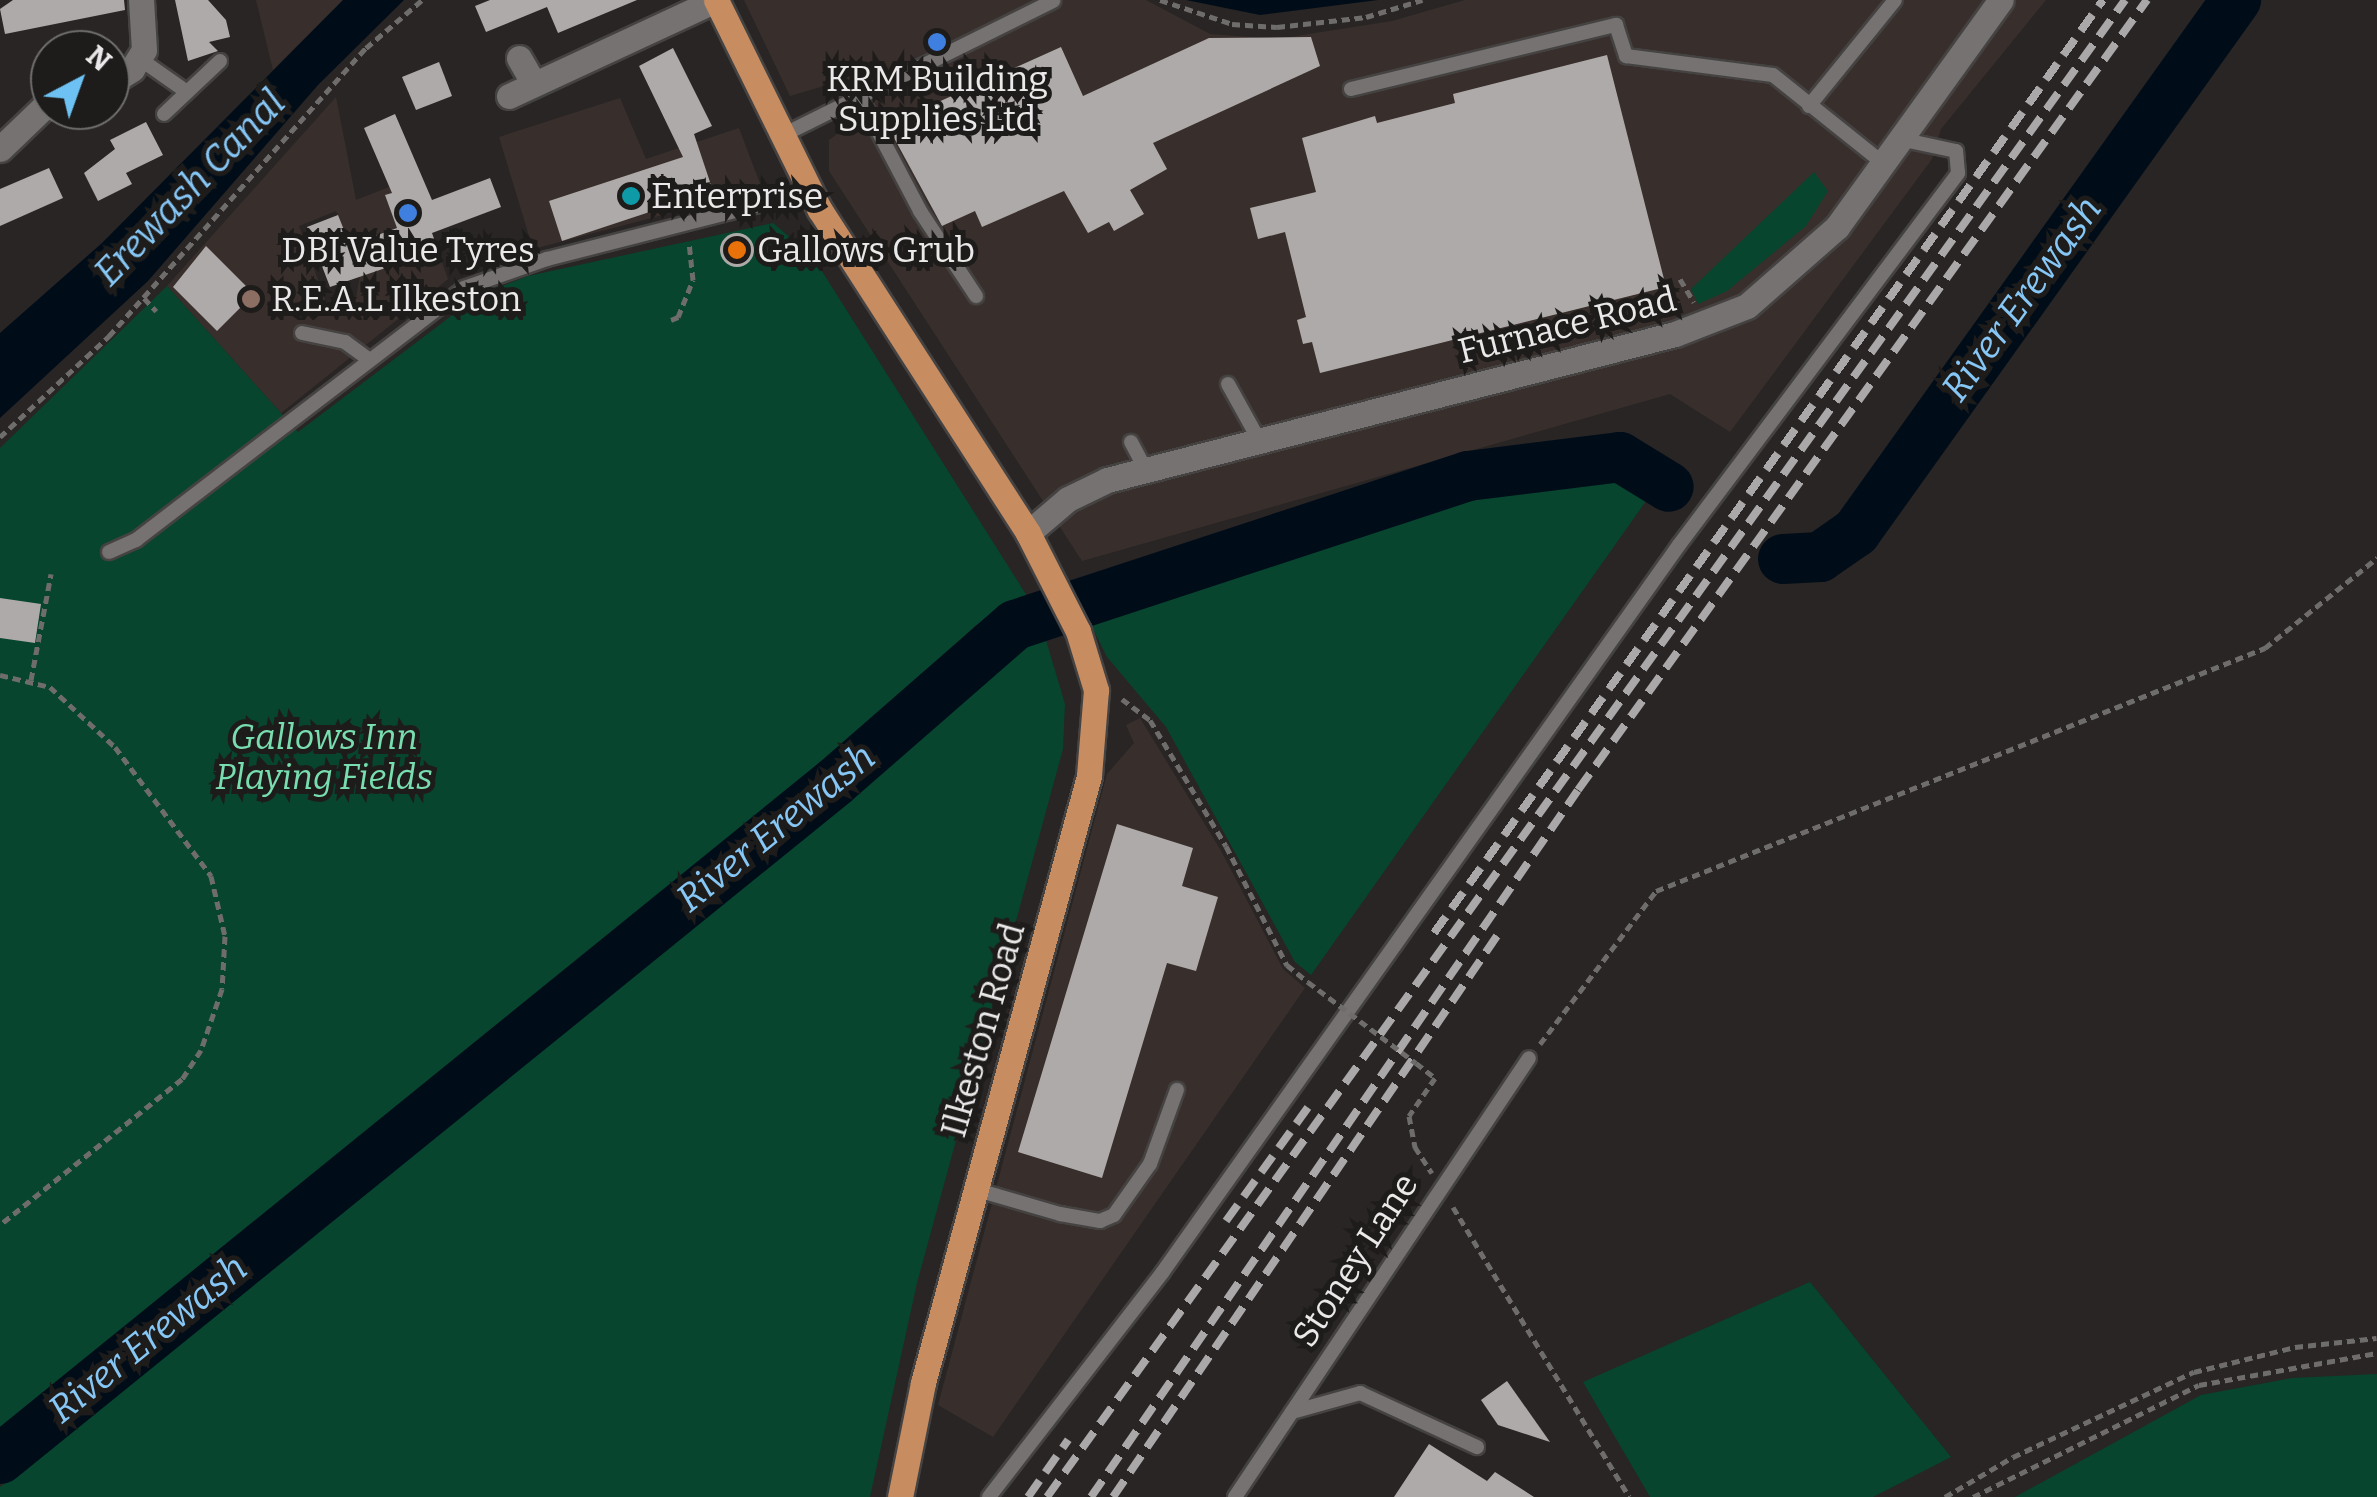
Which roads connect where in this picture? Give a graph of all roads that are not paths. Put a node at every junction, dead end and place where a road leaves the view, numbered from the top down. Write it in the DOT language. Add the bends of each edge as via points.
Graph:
graph roads {
  1 [pos="141,0"];
  2 [pos="716,0"];
  3 [pos="1896,0"];
  4 [pos="2001,0"];
  5 [pos="1054,1"];
  6 [pos="520,58"];
  7 [pos="140,59"];
  8 [pos="220,61"];
  9 [pos="130,67"];
  10 [pos="533,82"];
  11 [pos="1351,90"];
  12 [pos="187,92"];
  13 [pos="509,96"];
  14 [pos="860,97"];
  15 [pos="1808,106"];
  16 [pos="164,114"];
  17 [pos="30,120"];
  18 [pos="782,136"];
  19 [pos="1900,140"];
  20 [pos="0,149"];
  21 [pos="1883,163"];
  22 [pos="810,192"];
  23 [pos="976,296"];
  24 [pos="302,333"];
  25 [pos="368,359"];
  26 [pos="1228,384"];
  27 [pos="1259,440"];
  28 [pos="1131,442"];
  29 [pos="1146,470"];
  30 [pos="1028,533"];
  31 [pos="109,552"];
  32 [pos="1529,1058"];
  33 [pos="1178,1090"];
  34 [pos="974,1189"];
  35 [pos="1291,1412"];
  36 [pos="1478,1447"];
  37 [pos="900,1497"];
  38 [pos="989,1497"];
  39 [pos="1235,1497"];
  1 -- 7 [label="street" via="146,40"];
  2 -- 10 [label="street"];
  2 -- 18 [label="main road, Ilkeston Road"];
  3 -- 15 [label="lane"];
  4 -- 19 [label="street, Furnace Road"];
  5 -- 14 [label="lane"];
  6 -- 10 [label="street"];
  7 -- 9 [label="street"];
  7 -- 12 [label="lane"];
  8 -- 12 [label="lane"];
  10 -- 13 [label="street"];
  11 -- 15 [label="lane" via="1616,25 1626,56 1773,75"];
  12 -- 16 [label="lane"];
  14 -- 18 [label="lane"];
  14 -- 23 [label="lane" via="920,211"];
  15 -- 21 [label="lane"];
  17 -- 20 [label="street"];
  18 -- 22 [label="main road, Ilkeston Road"];
  19 -- 21 [label="street, Furnace Road"];
  19 -- 38 [label="lane" via="1956,150 1958,173 1656,576 1162,1273"];
  21 -- 27 [label="street, Furnace Road" via="1814,252 1731,314"];
  22 -- 25 [label="lane" via="464,288"];
  22 -- 30 [label="main road, Ilkeston Road"];
  24 -- 25 [label="lane" via="345,342"];
  25 -- 31 [label="lane" via="136,540"];
  26 -- 27 [label="lane"];
  27 -- 29 [label="street, Furnace Road"];
  28 -- 29 [label="lane"];
  29 -- 30 [label="street, Furnace Road" via="1090,486"];
  30 -- 34 [label="main road, Ilkeston Road" via="1078,631 1096,690 1090,776"];
  32 -- 35 [label="lane, Stoney Lane"];
  33 -- 34 [label="lane" via="1150,1164 1114,1215 1073,1216"];
  34 -- 37 [label="main road, Ilkeston Road"];
  35 -- 36 [label="lane" via="1360,1393"];
  35 -- 39 [label="lane, Stoney Lane"];
}
